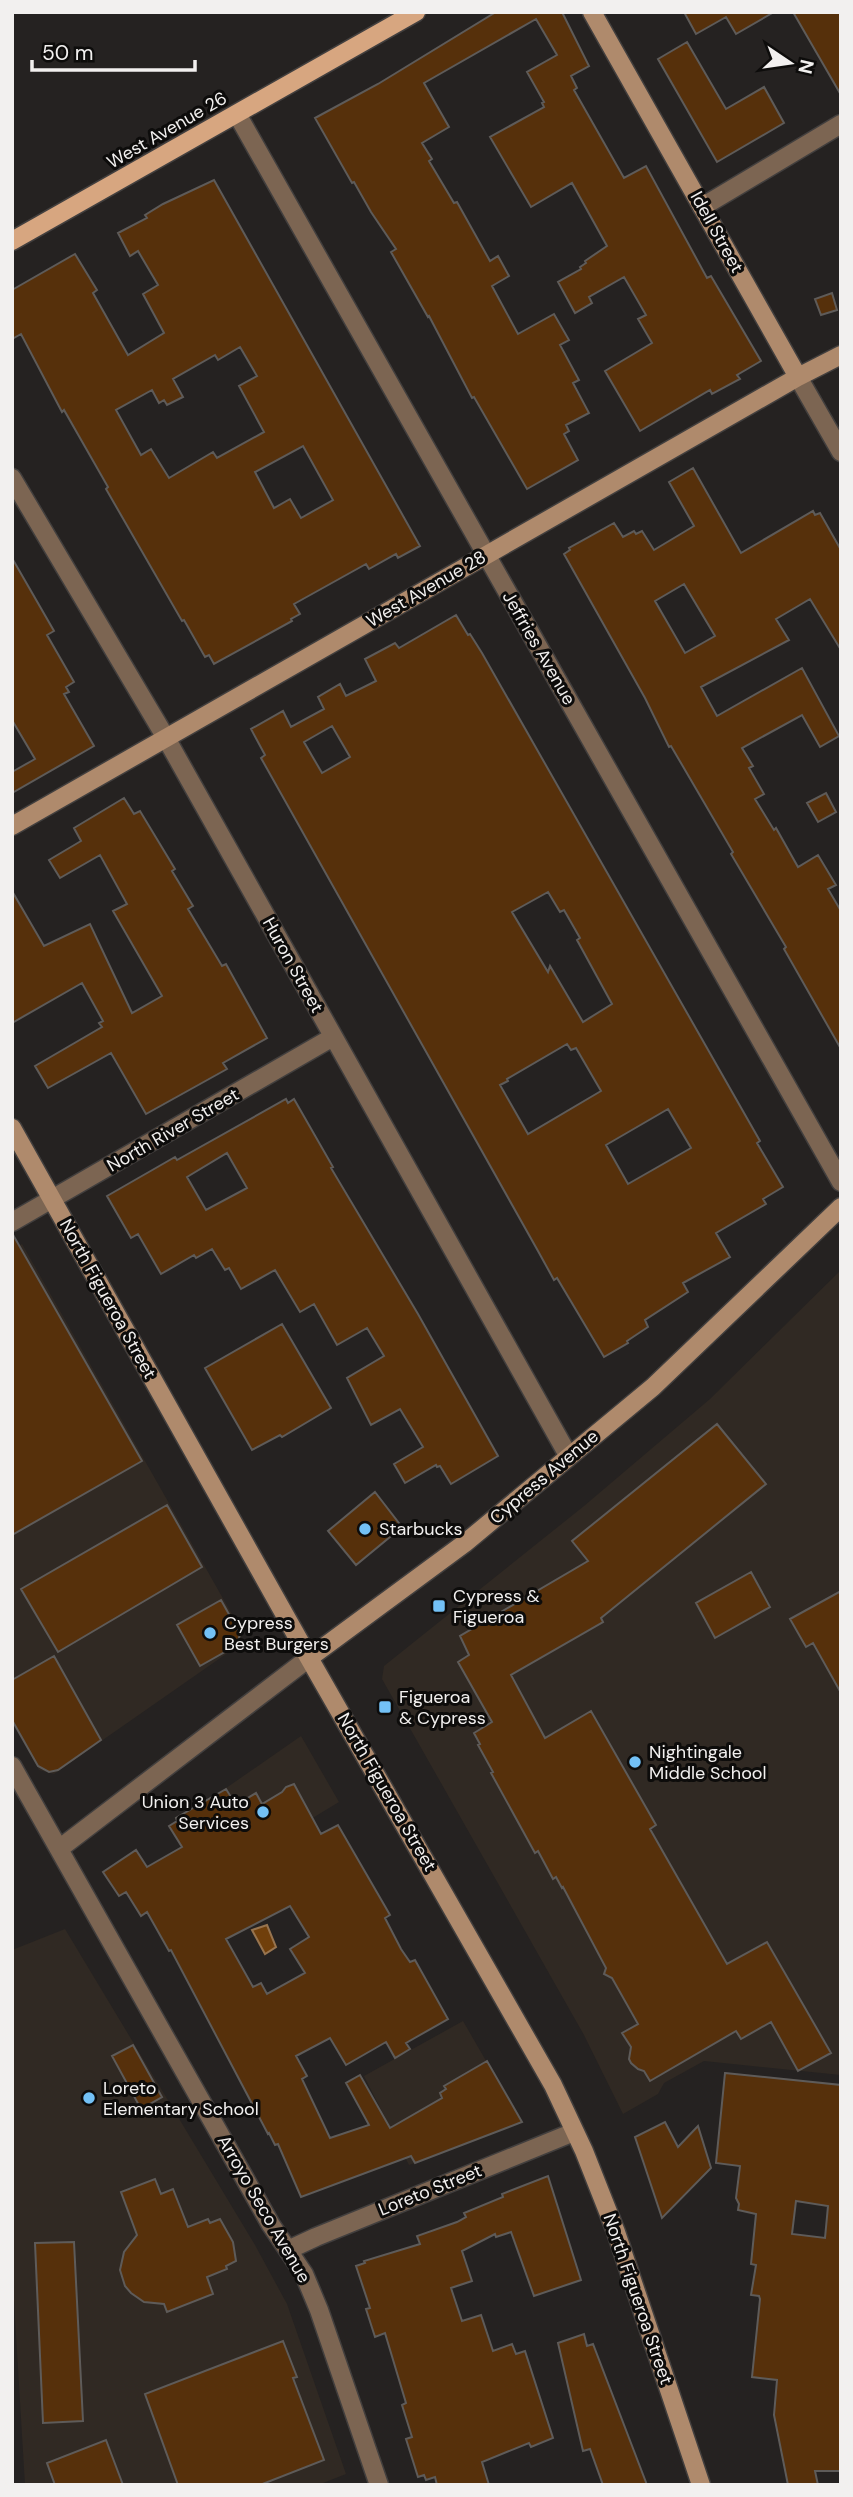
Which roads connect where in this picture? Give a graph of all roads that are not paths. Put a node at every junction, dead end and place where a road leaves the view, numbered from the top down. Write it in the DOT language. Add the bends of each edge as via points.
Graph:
graph roads {
  1 [pos="416,12"];
  2 [pos="592,12"];
  3 [pos="237,114"];
  4 [pos="841,124"];
  5 [pos="702,206"];
  6 [pos="12,242"];
  7 [pos="841,355"];
  8 [pos="798,377"];
  9 [pos="841,452"];
  10 [pos="12,478"];
  11 [pos="486,554"];
  12 [pos="166,738"];
  13 [pos="12,826"];
  14 [pos="333,1037"];
  15 [pos="12,1128"];
  16 [pos="841,1182"];
  17 [pos="52,1199"];
  18 [pos="841,1207"];
  19 [pos="12,1222"];
  20 [pos="568,1455"];
  21 [pos="309,1658"];
  22 [pos="12,1766"];
  23 [pos="59,1849"];
  24 [pos="574,2132"];
  25 [pos="288,2250"];
  26 [pos="374,2483"];
  27 [pos="701,2485"];
  1 -- 3 [label="main road, West Avenue 26"];
  2 -- 5 [label="street, Idell Street"];
  3 -- 6 [label="main road, West Avenue 26"];
  3 -- 11 [label="street, Jeffries Avenue"];
  4 -- 5 [label="street"];
  5 -- 8 [label="street, Idell Street"];
  7 -- 8 [label="street, West Avenue 28"];
  8 -- 9 [label="street, Idell Street"];
  8 -- 11 [label="street, West Avenue 28"];
  10 -- 12 [label="street, Huron Street"];
  11 -- 12 [label="street, West Avenue 28"];
  11 -- 16 [label="street, Jeffries Avenue"];
  12 -- 13 [label="street, West Avenue 28"];
  12 -- 14 [label="street, Huron Street"];
  14 -- 17 [label="street, North River Street"];
  14 -- 20 [label="street, Huron Street"];
  15 -- 17 [label="street, North Figueroa Street"];
  17 -- 19 [label="street, North River Street"];
  17 -- 21 [label="street, North Figueroa Street"];
  18 -- 20 [label="street, Cypress Avenue" via="653,1387"];
  20 -- 21 [label="street, Cypress Avenue" via="465,1543"];
  21 -- 23 [label="street, Cypress Avenue"];
  21 -- 24 [label="street, North Figueroa Street" via="496,1982"];
  22 -- 23 [label="street, Arroyo Seco Avenue"];
  23 -- 25 [label="street, Arroyo Seco Avenue"];
  24 -- 25 [label="street, Loreto Street"];
  24 -- 27 [label="street, North Figueroa Street" via="616,2232"];
  25 -- 26 [label="street, Arroyo Seco Avenue" via="319,2310"];
}
